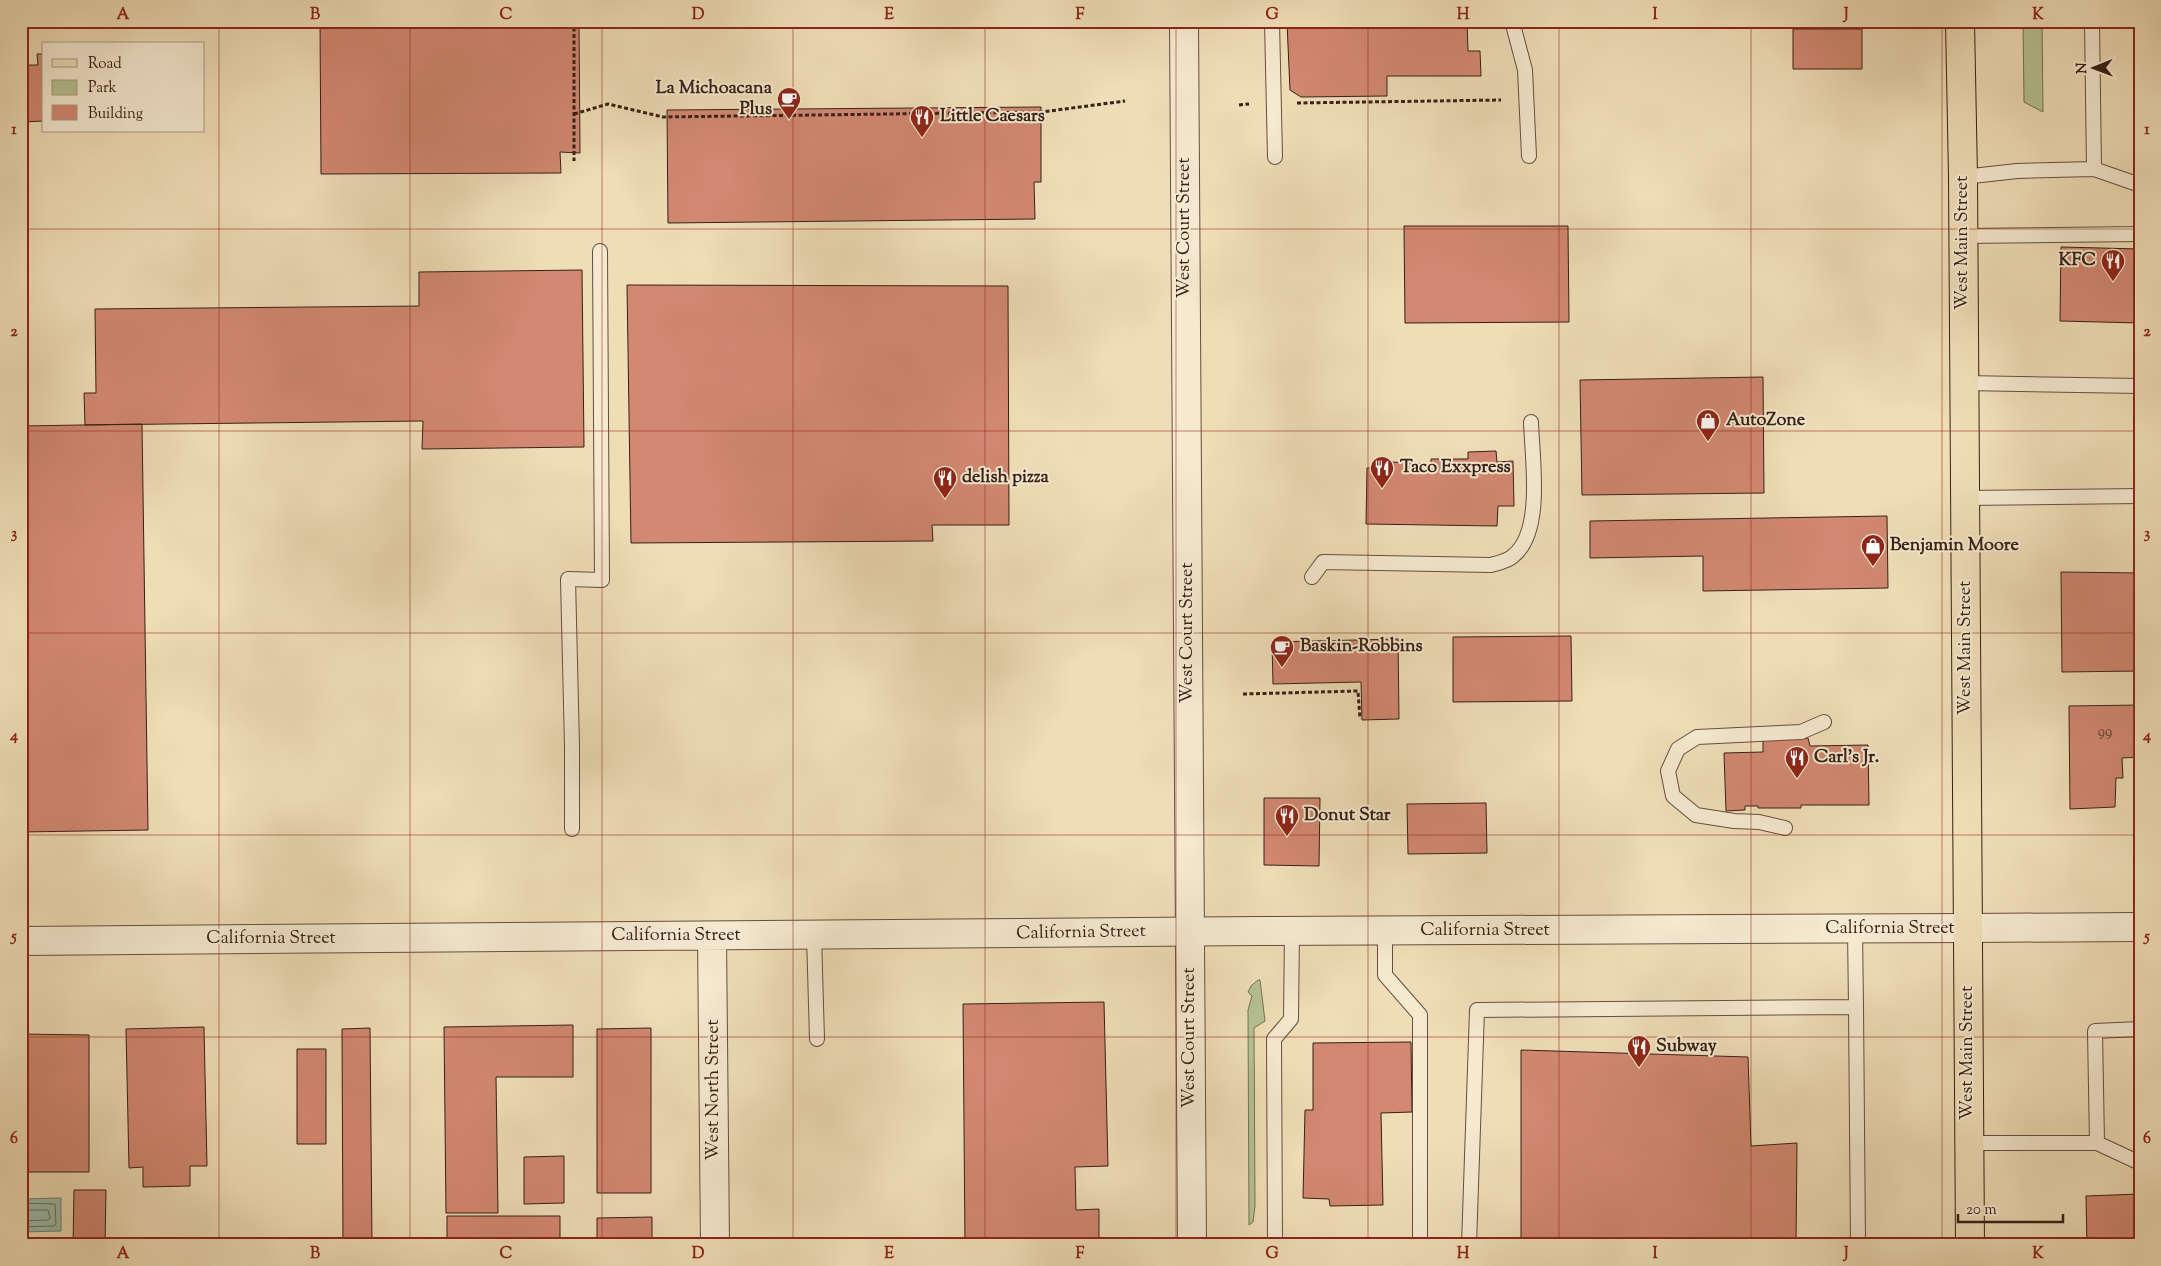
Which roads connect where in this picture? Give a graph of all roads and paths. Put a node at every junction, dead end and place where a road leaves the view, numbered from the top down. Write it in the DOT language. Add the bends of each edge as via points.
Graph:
graph roads {
  1 [pos="574,21"];
  2 [pos="1184,21"];
  3 [pos="1272,21"];
  4 [pos="1512,21"];
  5 [pos="1960,21"];
  6 [pos="2092,21"];
  7 [pos="1509,99"];
  8 [pos="1125,101"];
  9 [pos="1274,104"];
  10 [pos="1239,105"];
  11 [pos="574,114"];
  12 [pos="1529,156"];
  13 [pos="1275,158"];
  14 [pos="574,161"];
  15 [pos="2094,169"];
  16 [pos="1963,177"];
  17 [pos="2140,185"];
  18 [pos="2140,234"];
  19 [pos="1963,236"];
  20 [pos="600,251"];
  21 [pos="1964,383"];
  22 [pos="2140,386"];
  23 [pos="1531,422"];
  24 [pos="2140,496"];
  25 [pos="1965,498"];
  26 [pos="1312,577"];
  27 [pos="1243,694"];
  28 [pos="1360,719"];
  29 [pos="1824,722"];
  30 [pos="1785,828"];
  31 [pos="572,829"];
  32 [pos="2140,927"];
  33 [pos="1968,928"];
  34 [pos="1855,929"];
  35 [pos="1292,931"];
  36 [pos="1385,931"];
  37 [pos="1190,932"];
  38 [pos="814,935"];
  39 [pos="712,936"];
  40 [pos="21,941"];
  41 [pos="1856,1006"];
  42 [pos="2140,1029"];
  43 [pos="817,1039"];
  44 [pos="1969,1143"];
  45 [pos="2097,1143"];
  46 [pos="2140,1163"];
  47 [pos="715,1245"];
  48 [pos="1192,1245"];
  49 [pos="1275,1245"];
  50 [pos="1420,1245"];
  51 [pos="1469,1245"];
  52 [pos="1858,1245"];
  53 [pos="1970,1245"];
  1 -- 11 [label="path"];
  2 -- 37 [label="street, West Court Street"];
  3 -- 9 [label="lane"];
  4 -- 12 [label="lane" via="1525,70"];
  5 -- 16 [label="main road, West Main Street"];
  6 -- 15 [label="lane"];
  7 -- 9 [label="path"];
  8 -- 11 [label="path" via="1042,112 663,117 608,104"];
  9 -- 10 [label="path"];
  9 -- 13 [label="lane"];
  11 -- 14 [label="path"];
  15 -- 16 [label="lane" via="2017,171"];
  15 -- 17 [label="lane"];
  16 -- 19 [label="main road, West Main Street"];
  18 -- 19 [label="lane"];
  19 -- 21 [label="main road, West Main Street"];
  20 -- 31 [label="lane" via="602,580 568,579"];
  21 -- 22 [label="lane"];
  21 -- 25 [label="main road, West Main Street"];
  23 -- 26 [label="lane" via="1534,502 1531,527 1526,542 1512,557 1491,565 1323,562"];
  24 -- 25 [label="lane"];
  25 -- 33 [label="main road, West Main Street"];
  27 -- 28 [label="path" via="1358,691"];
  29 -- 30 [label="lane" via="1801,732 1697,737 1678,749 1668,770 1673,796 1696,815"];
  32 -- 33 [label="street, California Street"];
  33 -- 34 [label="street, California Street"];
  33 -- 44 [label="main road, West Main Street"];
  34 -- 36 [label="street, California Street"];
  34 -- 41 [label="lane"];
  35 -- 36 [label="street, California Street"];
  35 -- 37 [label="street, California Street"];
  35 -- 49 [label="lane" via="1291,1019 1274,1039"];
  36 -- 50 [label="lane" via="1385,975 1420,1015"];
  37 -- 38 [label="street, California Street"];
  37 -- 48 [label="street, West Court Street"];
  38 -- 39 [label="street, California Street"];
  38 -- 43 [label="lane"];
  39 -- 40 [label="street, California Street"];
  39 -- 47 [label="street, West North Street"];
  41 -- 51 [label="lane" via="1477,1010"];
  41 -- 52 [label="lane"];
  42 -- 45 [label="lane" via="2095,1031"];
  44 -- 45 [label="lane"];
  44 -- 53 [label="main road, West Main Street"];
  45 -- 46 [label="lane"];
}
